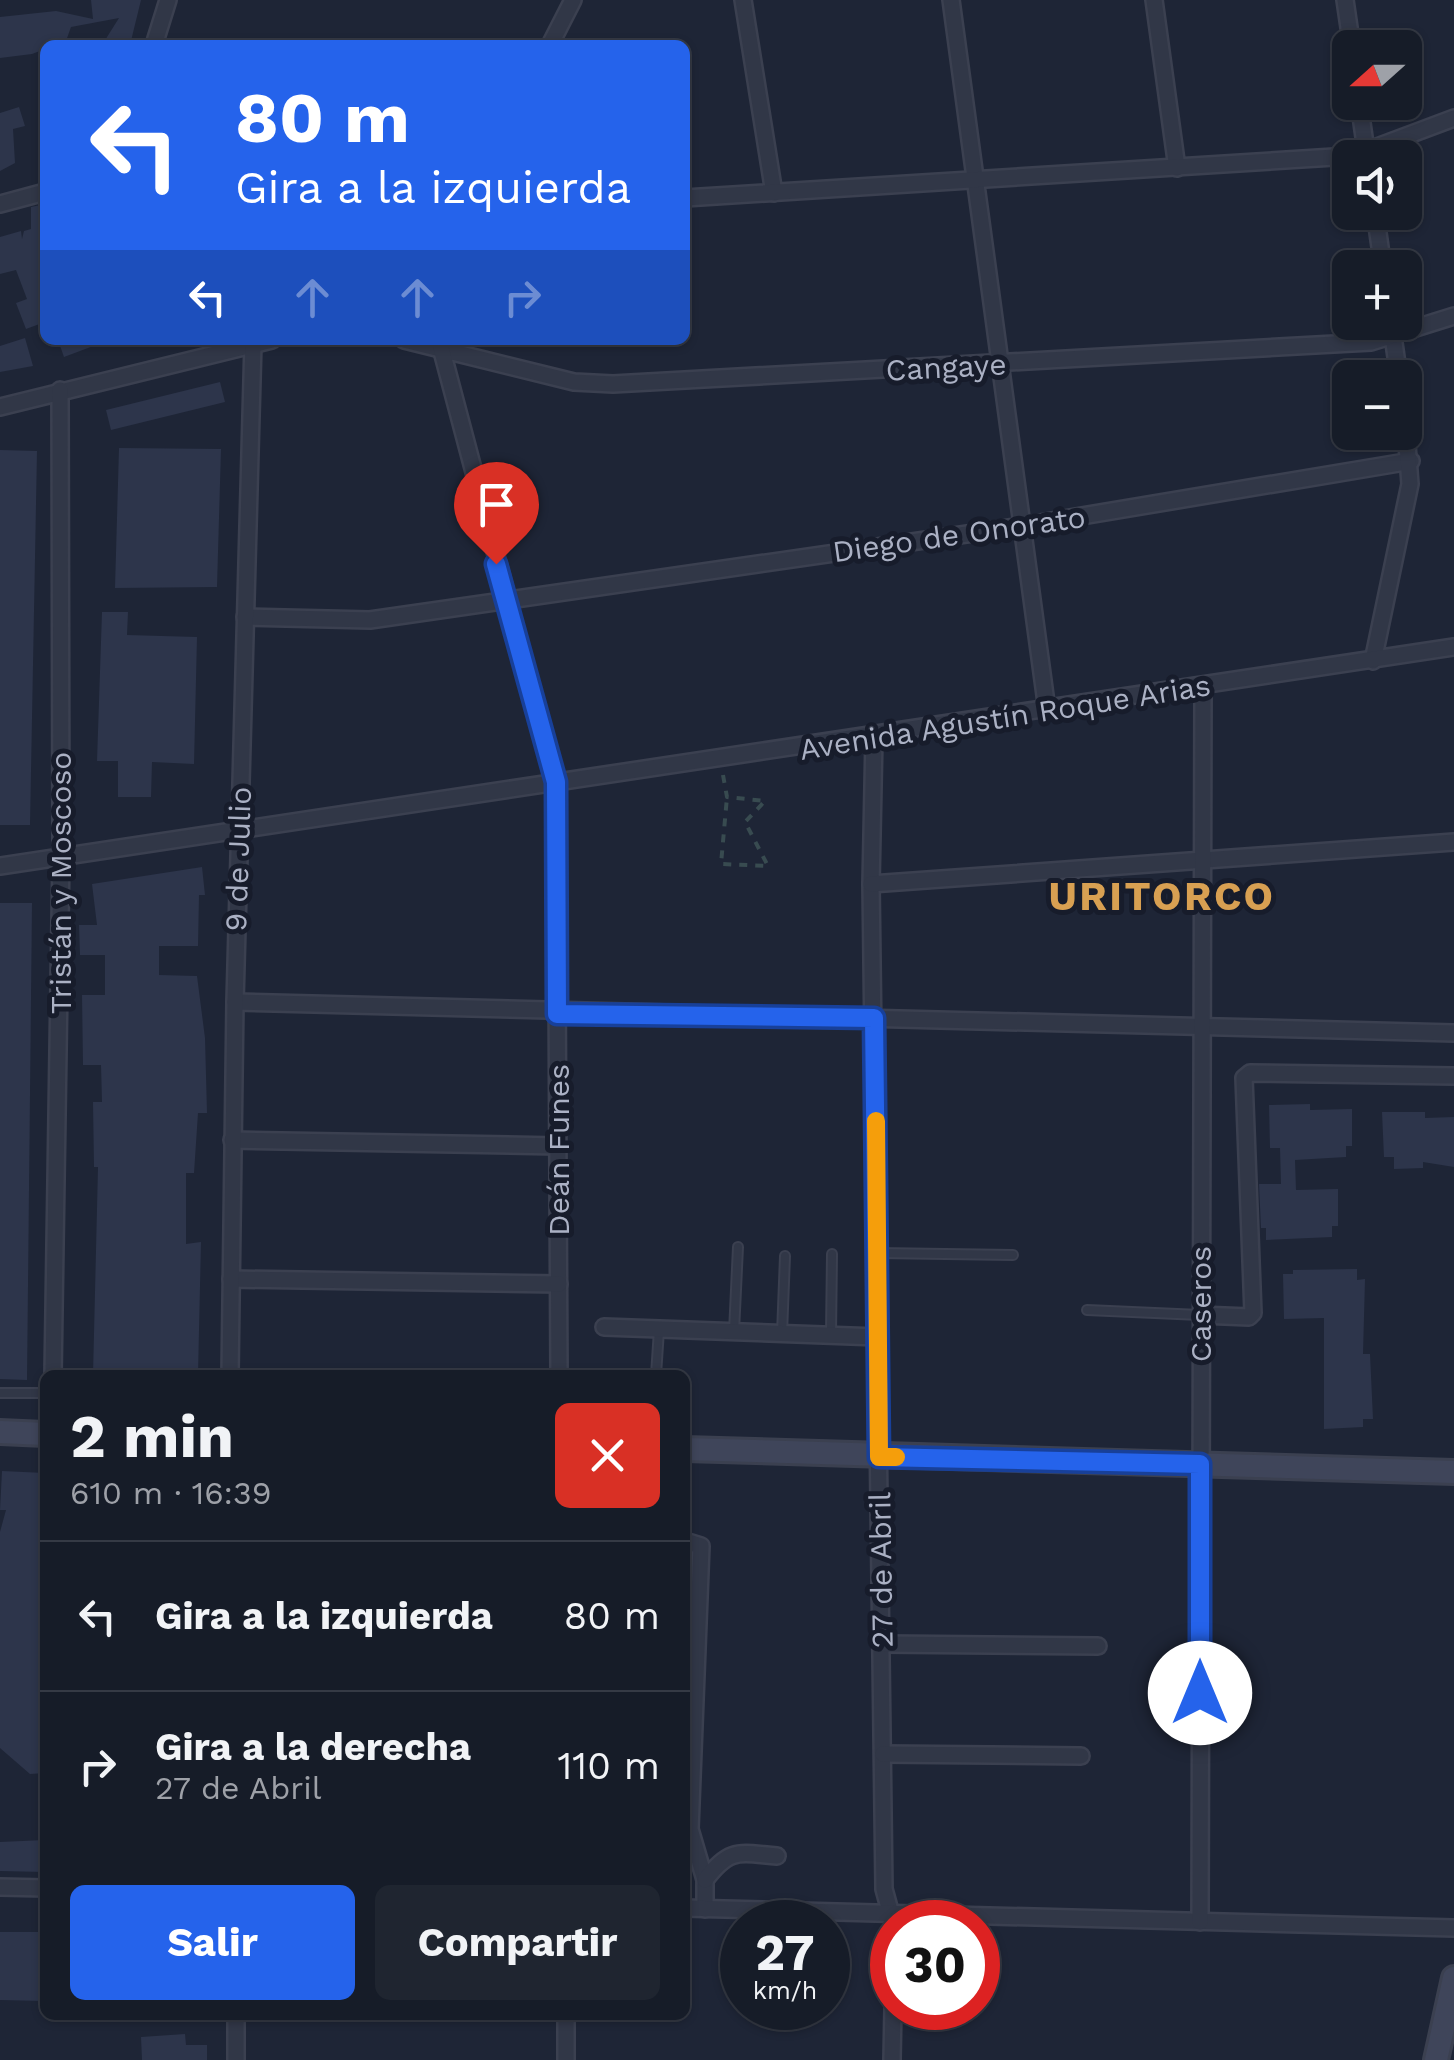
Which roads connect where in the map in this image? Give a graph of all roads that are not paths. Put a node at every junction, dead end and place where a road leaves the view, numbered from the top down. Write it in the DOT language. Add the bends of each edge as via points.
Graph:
graph roads {
  1 [pos="168,0"];
  2 [pos="573,0"];
  3 [pos="743,0"];
  4 [pos="951,0"];
  5 [pos="1154,0"];
  6 [pos="1345,0"];
  7 [pos="1349,30"];
  8 [pos="156,40"];
  9 [pos="553,40"];
  10 [pos="1454,118"];
  11 [pos="1400,140"];
  12 [pos="1332,157"];
  13 [pos="1177,168"];
  14 [pos="976,181"];
  15 [pos="40,193"];
  16 [pos="774,193"];
  17 [pos="690,198"];
  18 [pos="0,204"];
  19 [pos="1454,316"];
  20 [pos="1422,323"];
  21 [pos="1332,335"];
  22 [pos="244,345"];
  23 [pos="252,345"];
  24 [pos="440,345"];
  25 [pos="447,345"];
  26 [pos="1001,364"];
  27 [pos="60,390"];
  28 [pos="0,407"];
  29 [pos="1409,450"];
  30 [pos="1411,461"];
  31 [pos="1022,526"];
  32 [pos="506,600"];
  33 [pos="245,617"];
  34 [pos="1454,647"];
  35 [pos="1372,661"];
  36 [pos="1202,686"];
  37 [pos="1047,710"];
  38 [pos="874,737"];
  39 [pos="556,782"];
  40 [pos="239,828"];
  41 [pos="1454,842"];
  42 [pos="61,856"];
  43 [pos="1202,859"];
  44 [pos="0,866"];
  45 [pos="872,884"];
  46 [pos="234,1002"];
  47 [pos="557,1014"];
  48 [pos="874,1018"];
  49 [pos="1202,1030"];
  50 [pos="1454,1034"];
  51 [pos="1454,1076"];
  52 [pos="232,1140"];
  53 [pos="558,1146"];
  54 [pos="738,1247"];
  55 [pos="878,1253"];
  56 [pos="832,1254"];
  57 [pos="1012,1255"];
  58 [pos="785,1256"];
  59 [pos="231,1279"];
  60 [pos="559,1284"];
  61 [pos="1088,1310"];
  62 [pos="1200,1315"];
  63 [pos="604,1327"];
  64 [pos="659,1329"];
  65 [pos="734,1332"];
  66 [pos="782,1334"];
  67 [pos="831,1335"];
  68 [pos="878,1337"];
  69 [pos="53,1370"];
  70 [pos="230,1370"];
  71 [pos="559,1370"];
  72 [pos="656,1370"];
  73 [pos="0,1393"];
  74 [pos="40,1393"];
  75 [pos="0,1432"];
  76 [pos="40,1434"];
  77 [pos="690,1449"];
  78 [pos="879,1457"];
  79 [pos="1200,1464"];
  80 [pos="1454,1472"];
  81 [pos="690,1543"];
  82 [pos="883,1644"];
  83 [pos="1098,1646"];
  84 [pos="883,1754"];
  85 [pos="1081,1756"];
  86 [pos="690,1830"];
  87 [pos="690,1830"];
  88 [pos="777,1856"];
  89 [pos="705,1880"];
  90 [pos="0,1887"];
  91 [pos="40,1888"];
  92 [pos="887,1900"];
  93 [pos="690,1908"];
  94 [pos="705,1909"];
  95 [pos="870,1917"];
  96 [pos="1000,1919"];
  97 [pos="1200,1922"];
  98 [pos="1454,1928"];
  99 [pos="1454,1978"];
  100 [pos="236,2020"];
  101 [pos="566,2020"];
  102 [pos="893,2030"];
  103 [pos="236,2060"];
  104 [pos="566,2060"];
  105 [pos="892,2060"];
  106 [pos="1436,2060"];
  1 -- 8 [label="street"];
  2 -- 9 [label="street"];
  3 -- 16 [label="street"];
  4 -- 14 [label="street"];
  5 -- 13 [label="street"];
  6 -- 7 [label="street"];
  10 -- 11 [label="street"];
  12 -- 13 [label="street"];
  13 -- 14 [label="street"];
  14 -- 16 [label="street"];
  14 -- 26 [label="street"];
  15 -- 18 [label="street"];
  16 -- 17 [label="street"];
  19 -- 20 [label="street, Cangaye"];
  21 -- 26 [label="street, Cangaye"];
  22 -- 27 [label="street"];
  23 -- 33 [label="street, 9 de Julio"];
  24 -- 32 [label="street, Deán Funes"];
  25 -- 26 [label="street, Cangaye" via="594,384"];
  26 -- 31 [label="street"];
  27 -- 28 [label="street"];
  27 -- 42 [label="street, Tristán y Moscoso"];
  29 -- 30 [label="street"];
  30 -- 31 [label="street, Diego de Onorato"];
  30 -- 35 [label="street"];
  31 -- 32 [label="street, Diego de Onorato"];
  31 -- 37 [label="street"];
  32 -- 33 [label="street, Diego de Onorato" via="370,620"];
  32 -- 39 [label="street, Deán Funes"];
  33 -- 40 [label="street, 9 de Julio"];
  34 -- 35 [label="street, Avenida Agustín Roque Arias"];
  35 -- 36 [label="street, Avenida Agustín Roque Arias"];
  36 -- 37 [label="street, Avenida Agustín Roque Arias"];
  36 -- 43 [label="street, Caseros"];
  37 -- 38 [label="street, Avenida Agustín Roque Arias"];
  38 -- 39 [label="street, Avenida Agustín Roque Arias"];
  38 -- 45 [label="street, 27 de Abril"];
  39 -- 40 [label="street, Avenida Agustín Roque Arias"];
  39 -- 47 [label="street, Deán Funes"];
  40 -- 42 [label="street, Avenida Agustín Roque Arias"];
  40 -- 46 [label="street, 9 de Julio"];
  41 -- 43 [label="street"];
  42 -- 44 [label="street, Avenida Agustín Roque Arias"];
  42 -- 69 [label="street, Tristán y Moscoso"];
  43 -- 45 [label="street"];
  43 -- 49 [label="street, Caseros"];
  45 -- 48 [label="street, 27 de Abril"];
  46 -- 47 [label="street"];
  46 -- 52 [label="street, 9 de Julio"];
  47 -- 48 [label="street"];
  47 -- 53 [label="street, Deán Funes"];
  48 -- 49 [label="street"];
  48 -- 55 [label="street, 27 de Abril"];
  49 -- 50 [label="street"];
  49 -- 62 [label="street, Caseros"];
  51 -- 62 [label="street" via="1244,1078 1254,1313"];
  52 -- 53 [label="street"];
  52 -- 59 [label="street, 9 de Julio"];
  53 -- 60 [label="street, Deán Funes"];
  54 -- 65 [label="lane"];
  55 -- 57 [label="lane"];
  55 -- 68 [label="street, 27 de Abril"];
  56 -- 67 [label="lane"];
  58 -- 66 [label="lane"];
  59 -- 60 [label="street"];
  59 -- 70 [label="street, 9 de Julio"];
  60 -- 71 [label="street, Deán Funes"];
  61 -- 62 [label="lane"];
  62 -- 79 [label="street, Caseros"];
  63 -- 64 [label="street"];
  64 -- 65 [label="street"];
  64 -- 72 [label="lane"];
  65 -- 66 [label="street"];
  66 -- 67 [label="street"];
  67 -- 68 [label="street"];
  68 -- 78 [label="street, 27 de Abril"];
  73 -- 74 [label="lane"];
  75 -- 76 [label="main road"];
  77 -- 78 [label="main road"];
  78 -- 79 [label="main road"];
  78 -- 82 [label="street, 27 de Abril"];
  79 -- 80 [label="main road"];
  79 -- 97 [label="street, Caseros"];
  81 -- 86 [label="street" via="701,1546"];
  82 -- 83 [label="street"];
  82 -- 84 [label="street, 27 de Abril"];
  84 -- 85 [label="street"];
  84 -- 92 [label="street, 27 de Abril"];
  87 -- 89 [label="street"];
  88 -- 89 [label="street" via="734,1852"];
  89 -- 94 [label="street"];
  90 -- 91 [label="street"];
  93 -- 94 [label="street"];
  94 -- 95 [label="street"];
  96 -- 97 [label="street"];
  97 -- 98 [label="street"];
  99 -- 106 [label="main road"];
  100 -- 103 [label="street"];
  101 -- 104 [label="street"];
  102 -- 105 [label="street"];
}
